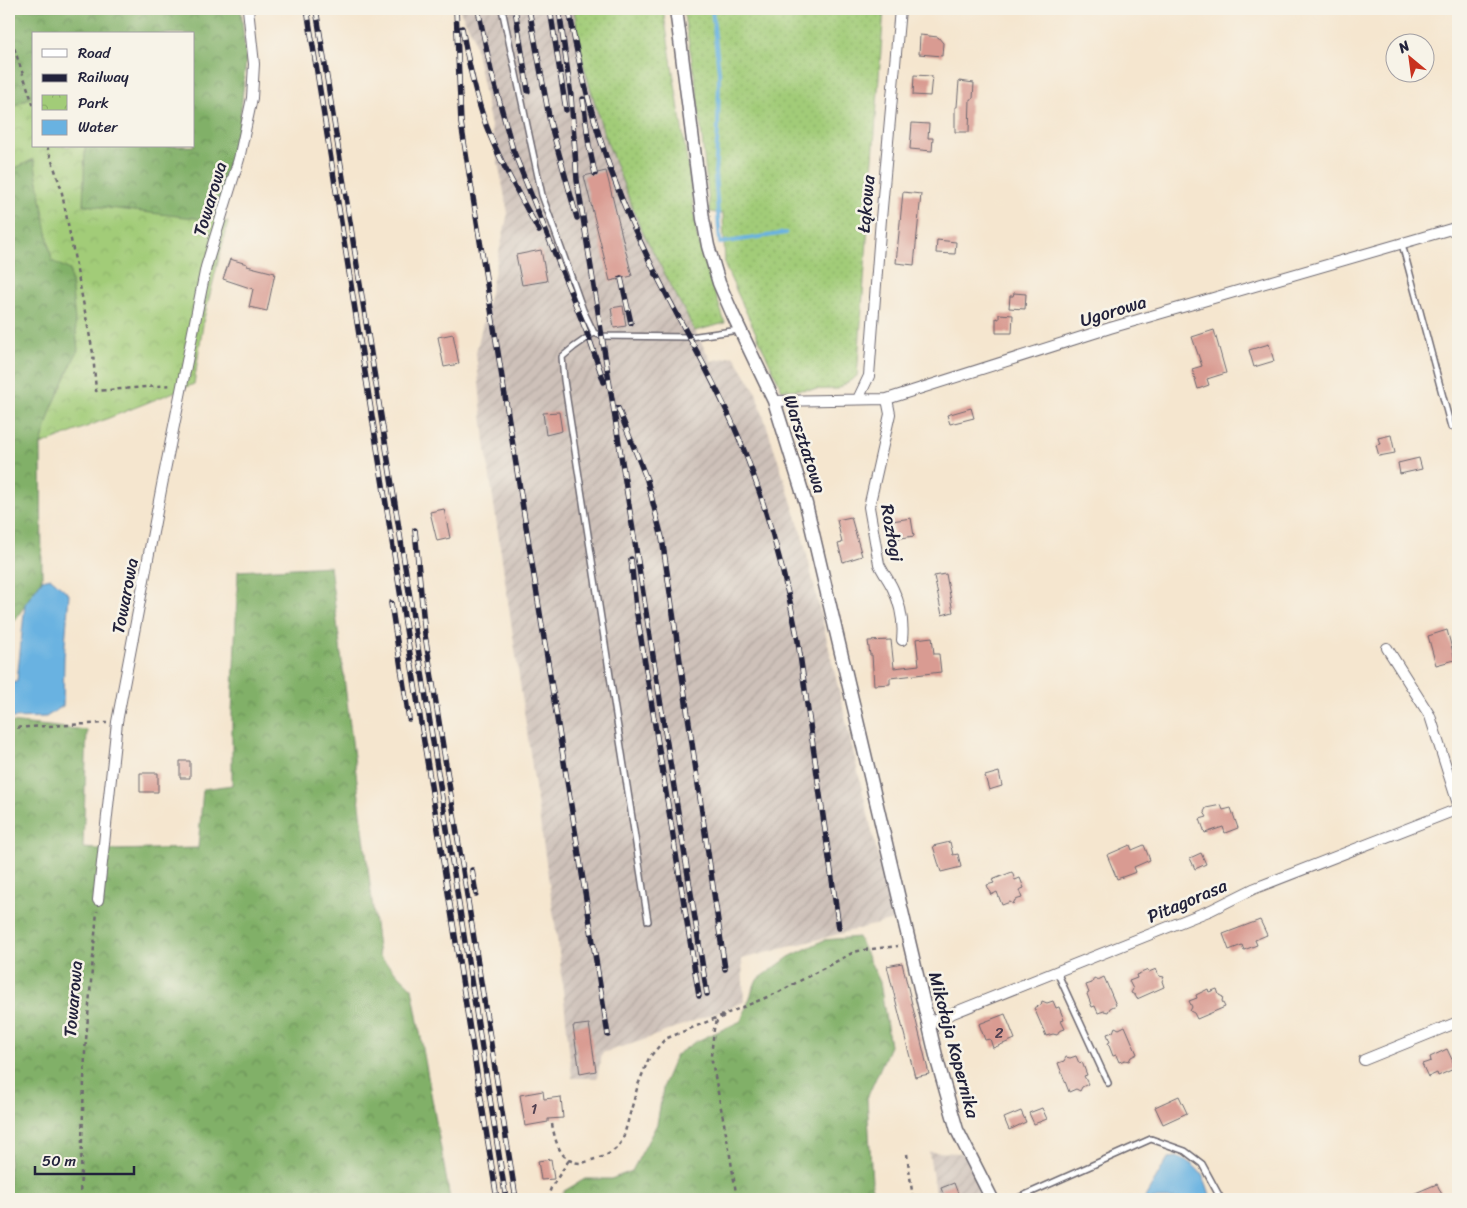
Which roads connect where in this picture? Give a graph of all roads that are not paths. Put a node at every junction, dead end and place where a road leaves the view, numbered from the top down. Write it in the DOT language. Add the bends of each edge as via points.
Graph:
graph roads {
  1 [pos="248,9"];
  2 [pos="502,9"];
  3 [pos="676,9"];
  4 [pos="900,9"];
  5 [pos="1458,228"];
  6 [pos="1402,244"];
  7 [pos="740,330"];
  8 [pos="594,333"];
  9 [pos="858,399"];
  10 [pos="887,399"];
  11 [pos="774,401"];
  12 [pos="1451,427"];
  13 [pos="902,640"];
  14 [pos="1387,648"];
  15 [pos="1458,804"];
  16 [pos="1458,809"];
  17 [pos="898,894"];
  18 [pos="98,900"];
  19 [pos="648,921"];
  20 [pos="1056,971"];
  21 [pos="1458,1022"];
  22 [pos="928,1023"];
  23 [pos="1364,1060"];
  24 [pos="1108,1083"];
  25 [pos="992,1199"];
  26 [pos="1016,1199"];
  27 [pos="1221,1199"];
  1 -- 18 [label="street, Towarowa" via="254,64 252,98 239,159 206,267 117,722"];
  2 -- 8 [label="lane" via="542,195"];
  3 -- 7 [label="street, Warsztatowa" via="708,246 719,283"];
  4 -- 9 [label="street, Łąkowa" via="869,376"];
  5 -- 6 [label="street, Ugorowa"];
  6 -- 10 [label="street, Ugorowa" via="1110,328"];
  6 -- 12 [label="lane"];
  7 -- 8 [label="lane" via="690,337 602,336"];
  7 -- 11 [label="street, Warsztatowa"];
  8 -- 19 [label="lane" via="562,357 564,380"];
  9 -- 10 [label="street, Ugorowa"];
  9 -- 11 [label="street, Ugorowa"];
  10 -- 13 [label="street, Rozłogi" via="890,414 869,507 879,564 893,589 903,618"];
  11 -- 17 [label="street, Warsztatowa" via="806,504"];
  14 -- 15 [label="street" via="1430,716"];
  16 -- 20 [label="street, Pitagorasa"];
  17 -- 22 [label="street, Mikołaja Kopernika"];
  20 -- 22 [label="street, Pitagorasa"];
  20 -- 24 [label="lane"];
  21 -- 23 [label="street"];
  22 -- 25 [label="street, Mikołaja Kopernika" via="957,1130"];
  26 -- 27 [label="lane" via="1151,1139 1185,1151 1202,1164"];
}
